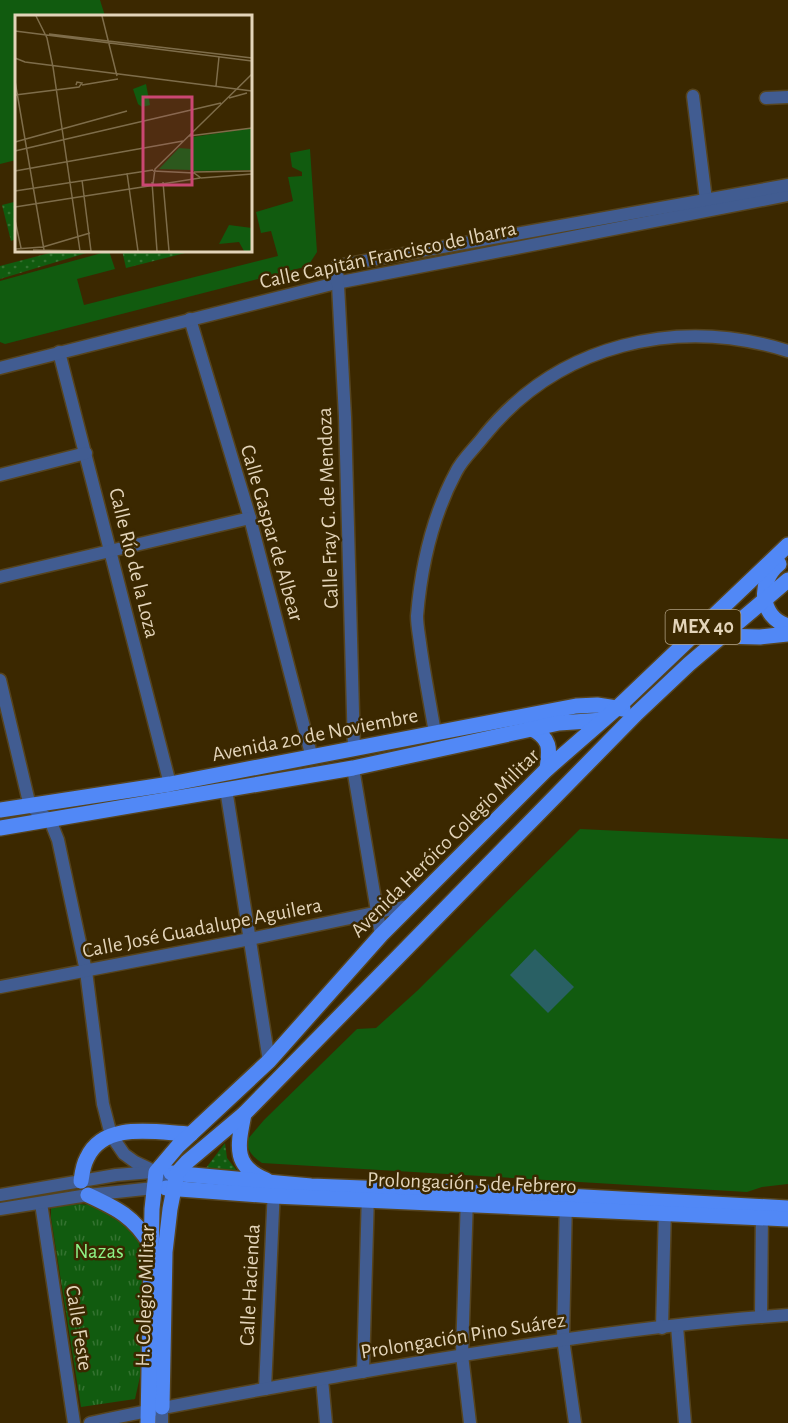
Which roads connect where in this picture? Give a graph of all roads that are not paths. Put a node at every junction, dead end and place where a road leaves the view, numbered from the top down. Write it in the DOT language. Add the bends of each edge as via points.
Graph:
graph roads {
  1 [pos="693,96"];
  2 [pos="788,97"];
  3 [pos="766,98"];
  4 [pos="788,185"];
  5 [pos="788,195"];
  6 [pos="706,205"];
  7 [pos="336,282"];
  8 [pos="190,319"];
  9 [pos="788,351"];
  10 [pos="59,352"];
  11 [pos="0,368"];
  12 [pos="86,453"];
  13 [pos="0,475"];
  14 [pos="250,518"];
  15 [pos="788,545"];
  16 [pos="110,552"];
  17 [pos="788,556"];
  18 [pos="777,567"];
  19 [pos="0,578"];
  20 [pos="788,580"];
  21 [pos="764,600"];
  22 [pos="746,617"];
  23 [pos="712,619"];
  24 [pos="781,619"];
  25 [pos="788,626"];
  26 [pos="788,634"];
  27 [pos="722,635"];
  28 [pos="692,638"];
  29 [pos="0,680"];
  30 [pos="617,708"];
  31 [pos="632,718"];
  32 [pos="603,720"];
  33 [pos="523,725"];
  34 [pos="435,733"];
  35 [pos="354,749"];
  36 [pos="312,758"];
  37 [pos="353,768"];
  38 [pos="547,769"];
  39 [pos="170,784"];
  40 [pos="226,789"];
  41 [pos="30,804"];
  42 [pos="0,810"];
  43 [pos="50,820"];
  44 [pos="0,828"];
  45 [pos="412,905"];
  46 [pos="378,913"];
  47 [pos="381,935"];
  48 [pos="250,939"];
  49 [pos="86,971"];
  50 [pos="0,987"];
  51 [pos="269,1061"];
  52 [pos="244,1114"];
  53 [pos="191,1134"];
  54 [pos="111,1135"];
  55 [pos="156,1172"];
  56 [pos="81,1181"];
  57 [pos="176,1181"];
  58 [pos="154,1188"];
  59 [pos="274,1190"];
  60 [pos="368,1194"];
  61 [pos="0,1195"];
  62 [pos="88,1195"];
  63 [pos="467,1198"];
  64 [pos="566,1202"];
  65 [pos="41,1203"];
  66 [pos="665,1207"];
  67 [pos="788,1208"];
  68 [pos="0,1209"];
  69 [pos="762,1212"];
  70 [pos="788,1219"];
  71 [pos="151,1245"];
  72 [pos="788,1315"];
  73 [pos="761,1317"];
  74 [pos="677,1326"];
  75 [pos="662,1328"];
  76 [pos="562,1339"];
  77 [pos="462,1355"];
  78 [pos="363,1372"];
  79 [pos="322,1379"];
  80 [pos="265,1389"];
  81 [pos="152,1413"];
  82 [pos="74,1423"];
  83 [pos="90,1423"];
  84 [pos="162,1423"];
  85 [pos="326,1423"];
  86 [pos="470,1423"];
  87 [pos="575,1423"];
  88 [pos="685,1423"];
  1 -- 6 [label="street"];
  2 -- 3 [label="street"];
  4 -- 6 [label="street"];
  5 -- 6 [label="street, Calle Capitán Francisco de Ibarra"];
  6 -- 7 [label="street, Calle Capitán Francisco de Ibarra"];
  6 -- 7 [label="street, Calle Fray G. de Mendoza" via="552,226 337,266"];
  7 -- 8 [label="street, Calle Capitán Francisco de Ibarra"];
  7 -- 35 [label="street, Calle Fray G. de Mendoza" via="345,417"];
  8 -- 10 [label="street, Calle Capitán Francisco de Ibarra"];
  8 -- 14 [label="street, Calle Gaspar de Albear"];
  9 -- 34 [label="street" via="724,337 674,337 624,344 575,363 528,391 494,424 456,471 428,546 417,618"];
  10 -- 11 [label="street, Calle Capitán Francisco de Ibarra"];
  10 -- 12 [label="street, Calle Río de la Loza"];
  12 -- 13 [label="street"];
  12 -- 16 [label="street, Calle Río de la Loza"];
  14 -- 16 [label="street"];
  14 -- 36 [label="street, Calle Gaspar de Albear"];
  15 -- 18 [label="main road, Avenida Heróico Colegio Militar / MEX 40"];
  16 -- 19 [label="street"];
  16 -- 39 [label="street, Calle Río de la Loza"];
  17 -- 18 [label="main road"];
  18 -- 21 [label="main road" via="767,582"];
  18 -- 23 [label="main road, Avenida Heróico Colegio Militar / MEX 40"];
  20 -- 21 [label="main road, Avenida Heróico Colegio Militar / MEX 40"];
  21 -- 22 [label="main road, Avenida Heróico Colegio Militar / MEX 40"];
  21 -- 24 [label="main road"];
  22 -- 23 [label="main road"];
  22 -- 24 [label="main road"];
  22 -- 27 [label="main road, Avenida Heróico Colegio Militar / MEX 40"];
  23 -- 28 [label="main road, Avenida Heróico Colegio Militar / MEX 40"];
  24 -- 25 [label="main road"];
  26 -- 27 [label="main road"];
  27 -- 28 [label="main road"];
  27 -- 31 [label="main road, Avenida Heróico Colegio Militar / MEX 40"];
  28 -- 30 [label="main road, Avenida Heróico Colegio Militar / MEX 40"];
  29 -- 41 [label="street"];
  30 -- 31 [label="main road, Avenida 20 de Noviembre"];
  30 -- 32 [label="main road, Avenida Heróico Colegio Militar"];
  30 -- 33 [label="main road, Avenida 20 de Noviembre" via="587,705"];
  31 -- 32 [label="main road, Avenida 20 de Noviembre"];
  31 -- 52 [label="main road, Avenida Heróico Colegio Militar"];
  32 -- 33 [label="main road, Avenida 20 de Noviembre"];
  32 -- 38 [label="main road, Avenida Heróico Colegio Militar"];
  33 -- 34 [label="main road, Avenida 20 de Noviembre"];
  33 -- 37 [label="main road, Avenida 20 de Noviembre"];
  33 -- 38 [label="main road" via="546,739"];
  34 -- 35 [label="main road, Avenida 20 de Noviembre"];
  35 -- 36 [label="main road, Avenida 20 de Noviembre"];
  36 -- 39 [label="main road, Avenida 20 de Noviembre"];
  37 -- 40 [label="main road, Avenida 20 de Noviembre"];
  37 -- 46 [label="street"];
  38 -- 45 [label="main road, Avenida Heróico Colegio Militar"];
  39 -- 41 [label="main road, Avenida 20 de Noviembre"];
  40 -- 43 [label="main road, Avenida 20 de Noviembre"];
  40 -- 48 [label="street"];
  41 -- 42 [label="main road, Avenida 20 de Noviembre"];
  41 -- 43 [label="street"];
  43 -- 44 [label="main road, Avenida 20 de Noviembre"];
  43 -- 49 [label="street" via="58,840"];
  45 -- 46 [label="street, Calle José Guadalupe Aguilera"];
  45 -- 47 [label="main road, Avenida Heróico Colegio Militar"];
  46 -- 47 [label="street"];
  46 -- 48 [label="street, Calle José Guadalupe Aguilera"];
  47 -- 51 [label="main road, Avenida Heróico Colegio Militar"];
  48 -- 49 [label="street, Calle José Guadalupe Aguilera"];
  48 -- 51 [label="street"];
  49 -- 50 [label="street, Calle José Guadalupe Aguilera"];
  49 -- 54 [label="street" via="103,1104"];
  51 -- 53 [label="main road, Avenida Heróico Colegio Militar"];
  52 -- 57 [label="main road, Avenida Heróico Colegio Militar" via="188,1162"];
  52 -- 59 [label="main road" via="240,1143 244,1166"];
  53 -- 54 [label="main road" via="138,1131"];
  53 -- 55 [label="main road, Avenida Heróico Colegio Militar"];
  54 -- 55 [label="street" via="124,1154"];
  54 -- 56 [label="main road" via="92,1149"];
  55 -- 56 [label="street"];
  55 -- 57 [label="main road"];
  55 -- 58 [label="main road"];
  56 -- 61 [label="street"];
  57 -- 58 [label="main road, Prolongación 5 de Febrero"];
  57 -- 59 [label="main road, Prolongación 5 de Febrero"];
  57 -- 81 [label="main road, H. Colegio Militar" via="165,1252"];
  58 -- 62 [label="street"];
  58 -- 71 [label="main road, H. Colegio Militar"];
  59 -- 60 [label="main road, Prolongación 5 de Febrero"];
  59 -- 80 [label="street, Calle Hacienda"];
  60 -- 63 [label="main road, Prolongación 5 de Febrero"];
  60 -- 78 [label="street"];
  62 -- 65 [label="street"];
  62 -- 71 [label="main road" via="130,1217"];
  63 -- 64 [label="main road, Prolongación 5 de Febrero"];
  63 -- 77 [label="street"];
  64 -- 66 [label="main road, Prolongación 5 de Febrero"];
  64 -- 76 [label="street"];
  65 -- 68 [label="street"];
  65 -- 82 [label="street, Calle Feste"];
  66 -- 69 [label="main road, Prolongación 5 de Febrero"];
  66 -- 75 [label="street"];
  67 -- 69 [label="main road, Prolongación 5 de Febrero"];
  69 -- 70 [label="main road, Prolongación 5 de Febrero"];
  69 -- 73 [label="street"];
  71 -- 81 [label="main road, H. Colegio Militar"];
  72 -- 73 [label="street, Prolongación Pino Suárez"];
  73 -- 74 [label="street, Prolongación Pino Suárez"];
  74 -- 75 [label="street, Prolongación Pino Suárez"];
  74 -- 88 [label="street"];
  75 -- 76 [label="street, Prolongación Pino Suárez"];
  76 -- 77 [label="street, Prolongación Pino Suárez"];
  76 -- 87 [label="street"];
  77 -- 78 [label="street, Prolongación Pino Suárez"];
  77 -- 86 [label="street"];
  78 -- 79 [label="street, Prolongación Pino Suárez"];
  79 -- 80 [label="street, Prolongación Pino Suárez"];
  79 -- 85 [label="street"];
  80 -- 81 [label="street, Prolongación Pino Suárez"];
  81 -- 83 [label="street, Prolongación Pino Suárez"];
  81 -- 84 [label="street"];
}
